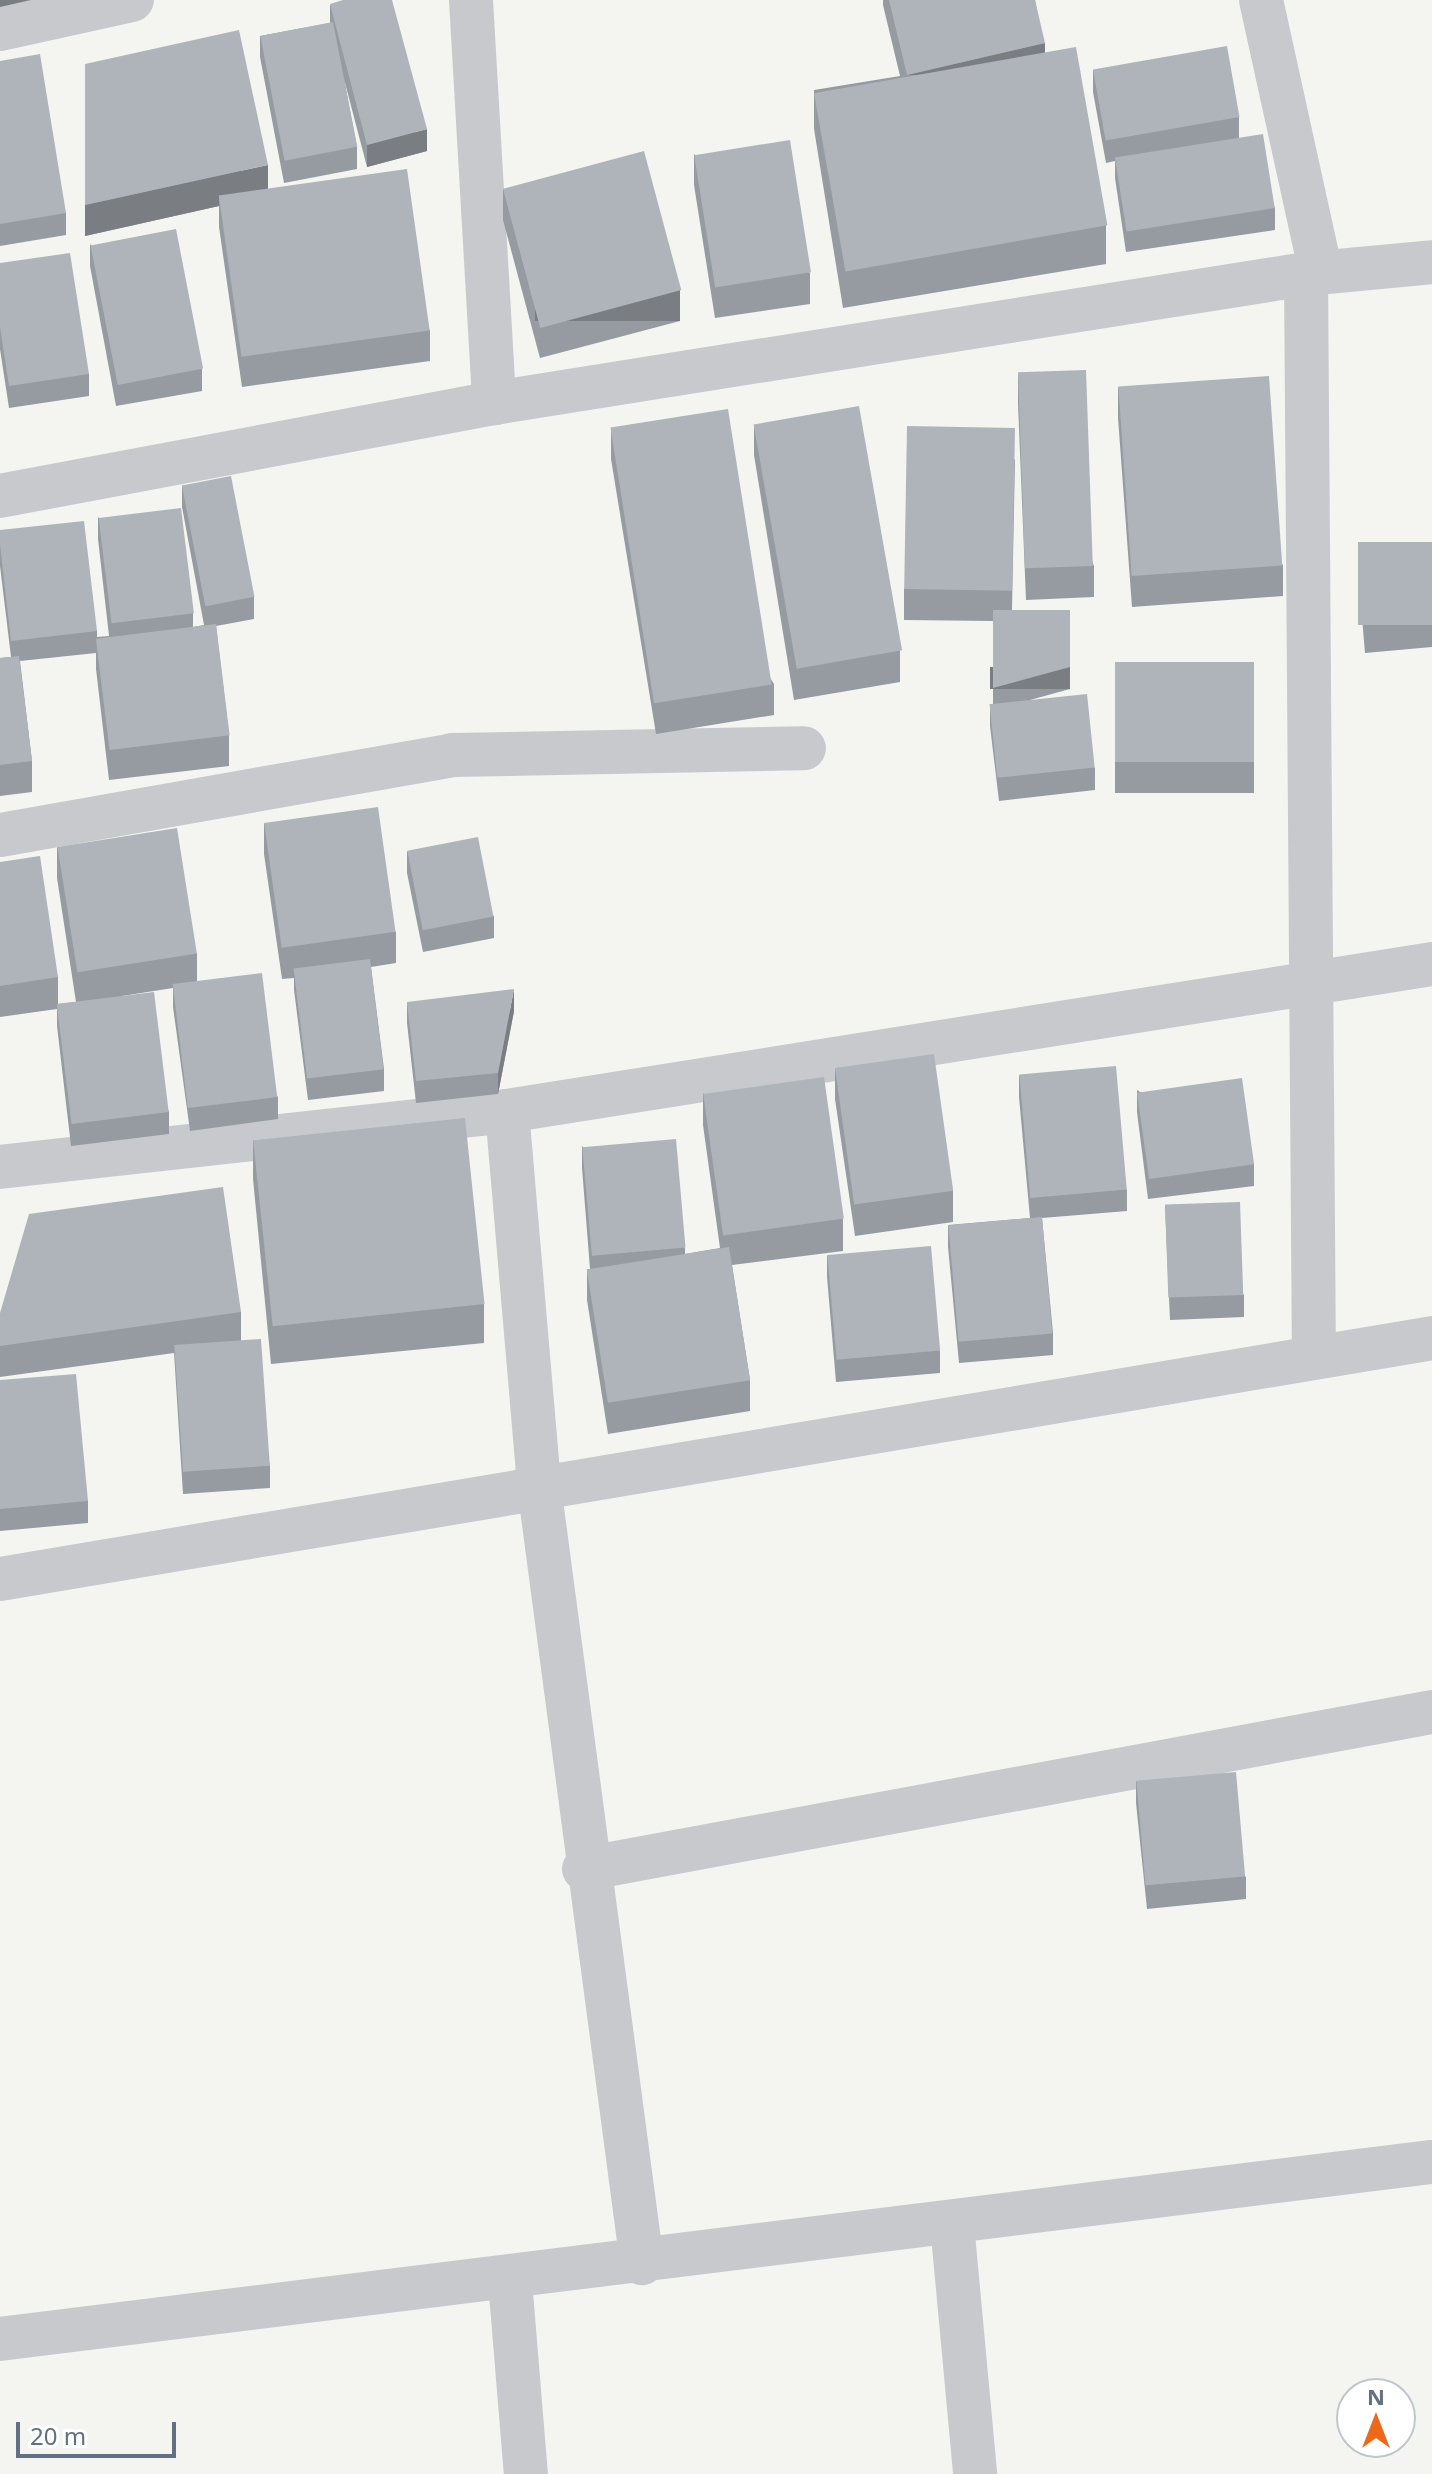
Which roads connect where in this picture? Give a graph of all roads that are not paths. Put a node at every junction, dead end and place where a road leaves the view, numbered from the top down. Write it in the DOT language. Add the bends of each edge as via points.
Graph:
graph roads {
  1 [pos="132,0"];
  2 [pos="471,0"];
  3 [pos="1261,0"];
  4 [pos="0,29"];
  5 [pos="1432,262"];
  6 [pos="1314,273"];
  7 [pos="494,403"];
  8 [pos="0,496"];
  9 [pos="804,748"];
  10 [pos="0,835"];
  11 [pos="1432,964"];
  12 [pos="1310,988"];
  13 [pos="507,1111"];
  14 [pos="0,1167"];
  15 [pos="1432,1338"];
  16 [pos="1314,1353"];
  17 [pos="539,1486"];
  18 [pos="0,1579"];
  19 [pos="1432,1712"];
  20 [pos="584,1869"];
  21 [pos="1432,2162"];
  22 [pos="952,2224"];
  23 [pos="642,2263"];
  24 [pos="510,2281"];
  25 [pos="0,2339"];
  26 [pos="526,2474"];
  27 [pos="975,2474"];
  1 -- 4 [label="street"];
  2 -- 7 [label="street"];
  3 -- 6 [label="street"];
  5 -- 6 [label="street"];
  6 -- 7 [label="street"];
  6 -- 12 [label="street"];
  7 -- 8 [label="street"];
  9 -- 10 [label="street" via="452,755"];
  11 -- 12 [label="street"];
  12 -- 13 [label="street"];
  12 -- 16 [label="street"];
  13 -- 14 [label="street"];
  13 -- 17 [label="street"];
  15 -- 16 [label="street"];
  16 -- 17 [label="street"];
  17 -- 18 [label="street"];
  17 -- 20 [label="street"];
  19 -- 20 [label="street"];
  20 -- 23 [label="street"];
  21 -- 22 [label="street"];
  22 -- 23 [label="street"];
  22 -- 27 [label="street"];
  23 -- 24 [label="street"];
  24 -- 25 [label="street"];
  24 -- 26 [label="street"];
}
